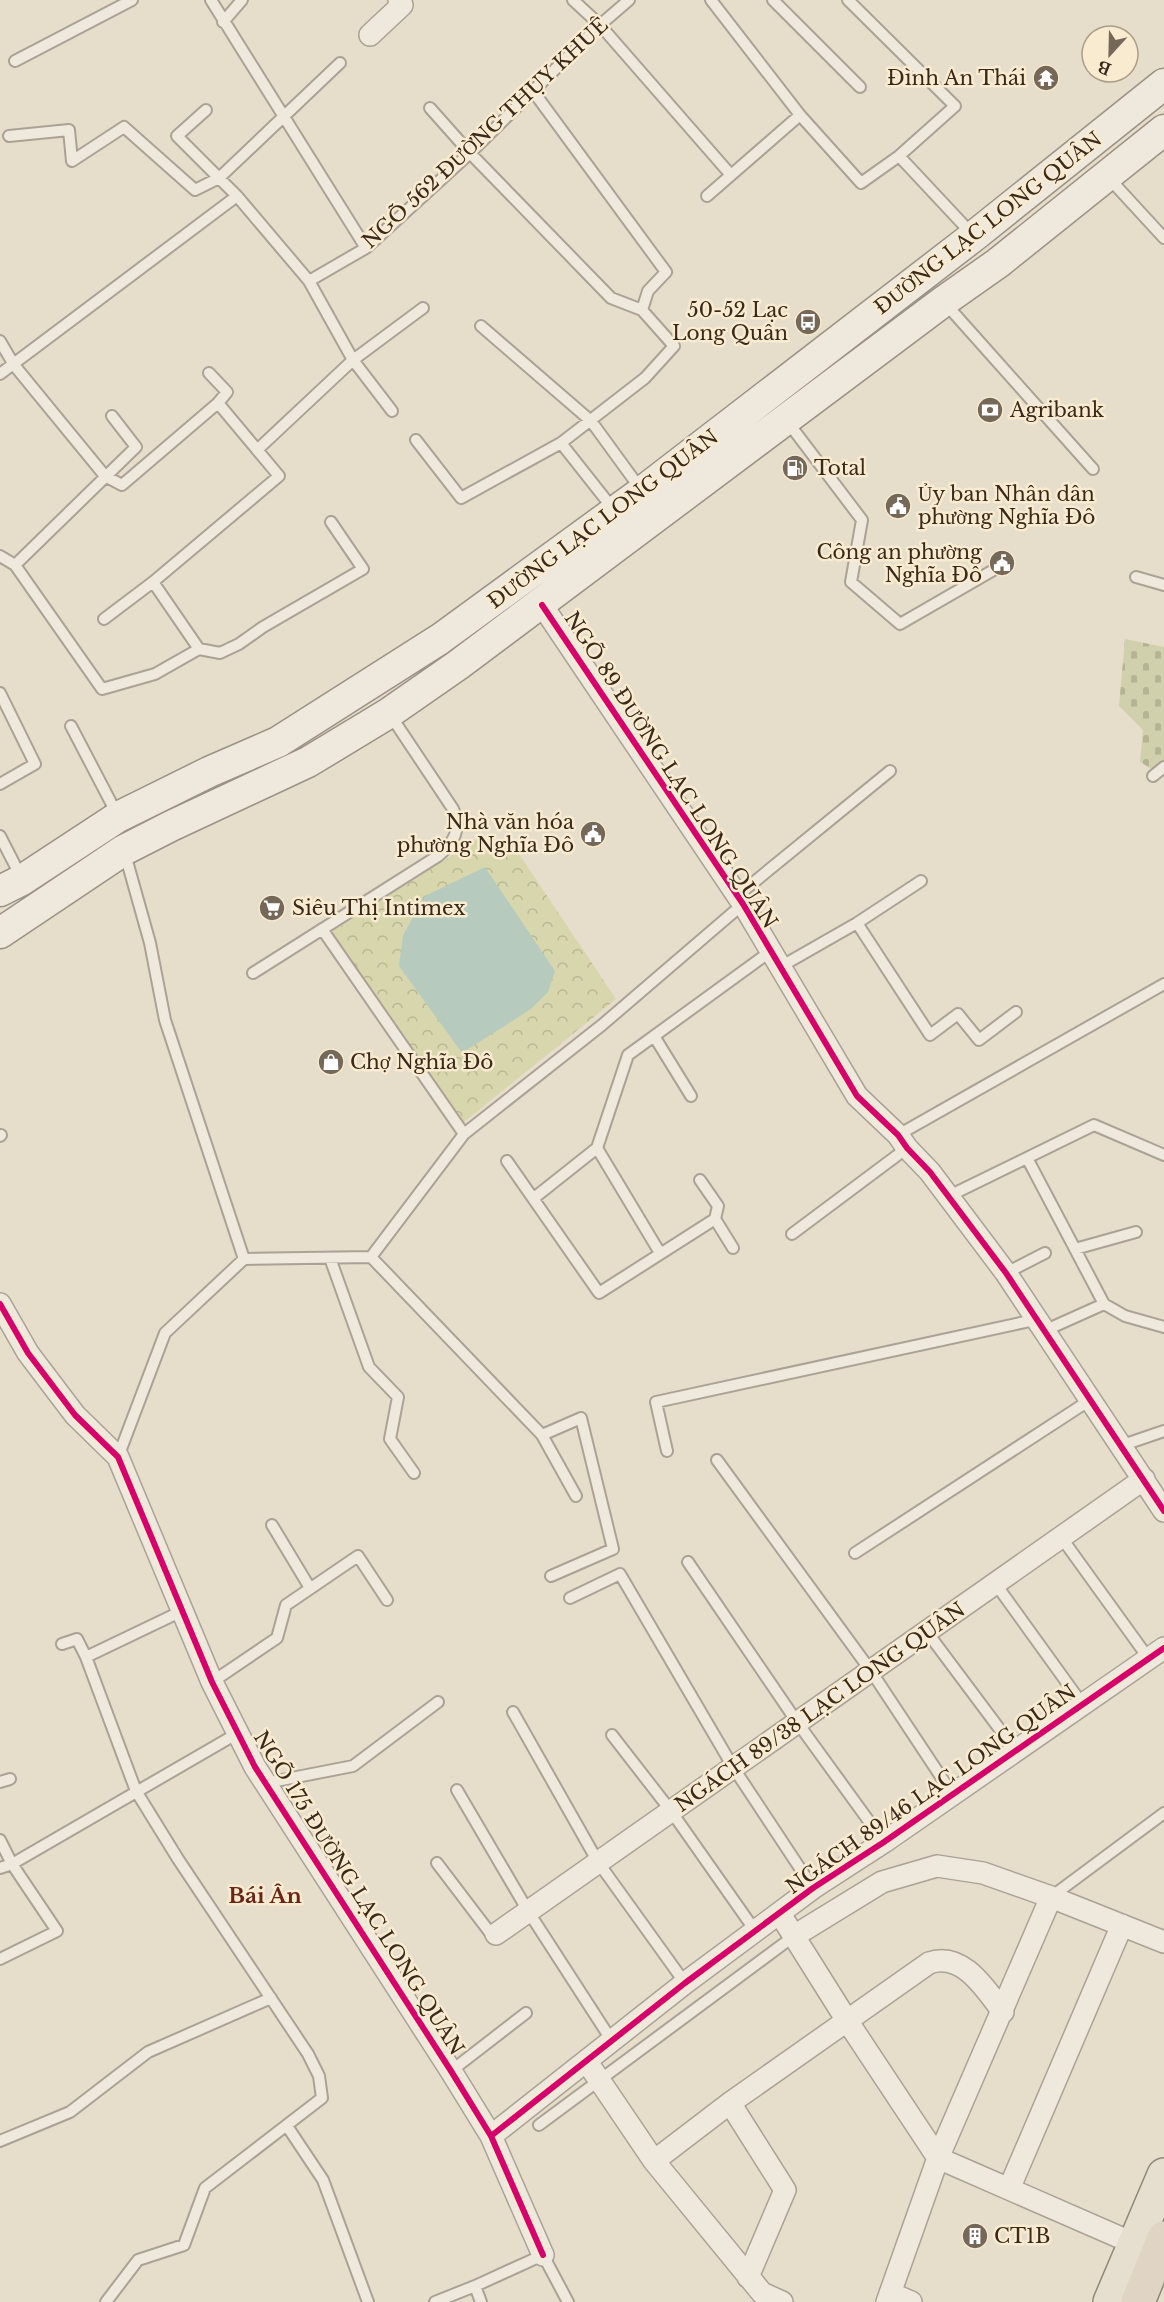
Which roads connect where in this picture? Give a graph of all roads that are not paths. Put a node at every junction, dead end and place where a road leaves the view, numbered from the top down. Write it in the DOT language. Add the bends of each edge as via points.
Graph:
graph roads {
  1 [pos="132,0"];
  2 [pos="211,0"];
  3 [pos="242,0"];
  4 [pos="399,0"];
  5 [pos="573,0"];
  6 [pos="628,0"];
  7 [pos="711,0"];
  8 [pos="773,0"];
  9 [pos="848,0"];
  10 [pos="223,22"];
  11 [pos="600,25"];
  12 [pos="370,35"];
  13 [pos="15,62"];
  14 [pos="340,63"];
  15 [pos="1164,84"];
  16 [pos="860,87"];
  17 [pos="533,91"];
  18 [pos="430,108"];
  19 [pos="206,110"];
  20 [pos="800,115"];
  21 [pos="284,118"];
  22 [pos="1164,130"];
  23 [pos="9,136"];
  24 [pos="470,153"];
  25 [pos="899,156"];
  26 [pos="730,174"];
  27 [pos="1107,176"];
  28 [pos="219,178"];
  29 [pos="237,196"];
  30 [pos="707,196"];
  31 [pos="974,236"];
  32 [pos="1164,238"];
  33 [pos="366,248"];
  34 [pos="309,281"];
  35 [pos="944,302"];
  36 [pos="423,308"];
  37 [pos="642,310"];
  38 [pos="481,326"];
  39 [pos="0,341"];
  40 [pos="353,360"];
  41 [pos="14,365"];
  42 [pos="209,373"];
  43 [pos="0,374"];
  44 [pos="218,403"];
  45 [pos="392,411"];
  46 [pos="112,416"];
  47 [pos="787,420"];
  48 [pos="591,421"];
  49 [pos="416,440"];
  50 [pos="561,443"];
  51 [pos="257,450"];
  52 [pos="1093,469"];
  53 [pos="105,476"];
  54 [pos="643,491"];
  55 [pos="614,510"];
  56 [pos="661,515"];
  57 [pos="331,522"];
  58 [pos="0,556"];
  59 [pos="1004,564"];
  60 [pos="15,565"];
  61 [pos="1136,577"];
  62 [pos="153,582"];
  63 [pos="1164,585"];
  64 [pos="542,605"];
  65 [pos="104,619"];
  66 [pos="440,639"];
  67 [pos="199,649"];
  68 [pos="458,665"];
  69 [pos="0,693"];
  70 [pos="389,713"];
  71 [pos="71,726"];
  72 [pos="1164,767"];
  73 [pos="890,771"];
  74 [pos="1153,776"];
  75 [pos="0,784"];
  76 [pos="157,798"];
  77 [pos="118,817"];
  78 [pos="171,826"];
  79 [pos="0,836"];
  80 [pos="124,850"];
  81 [pos="921,881"];
  82 [pos="11,885"];
  83 [pos="740,900"];
  84 [pos="856,923"];
  85 [pos="322,929"];
  86 [pos="0,933"];
  87 [pos="775,959"];
  88 [pos="253,973"];
  89 [pos="1164,984"];
  90 [pos="1016,1012"];
  91 [pos="654,1036"];
  92 [pos="691,1096"];
  93 [pos="464,1134"];
  94 [pos="902,1141"];
  95 [pos="597,1148"];
  96 [pos="1164,1155"];
  97 [pos="1027,1158"];
  98 [pos="507,1161"];
  99 [pos="700,1180"];
  100 [pos="949,1196"];
  101 [pos="534,1198"];
  102 [pos="715,1219"];
  103 [pos="1136,1232"];
  104 [pos="792,1234"];
  105 [pos="733,1248"];
  106 [pos="1075,1249"];
  107 [pos="660,1253"];
  108 [pos="1045,1253"];
  109 [pos="371,1257"];
  110 [pos="330,1258"];
  111 [pos="244,1259"];
  112 [pos="1006,1273"];
  113 [pos="0,1304"];
  114 [pos="1104,1304"];
  115 [pos="1042,1324"];
  116 [pos="1164,1327"];
  117 [pos="1090,1400"];
  118 [pos="1164,1431"];
  119 [pos="542,1435"];
  120 [pos="1120,1446"];
  121 [pos="667,1451"];
  122 [pos="118,1457"];
  123 [pos="717,1460"];
  124 [pos="414,1473"];
  125 [pos="1144,1479"];
  126 [pos="576,1496"];
  127 [pos="1164,1511"];
  128 [pos="272,1525"];
  129 [pos="1062,1538"];
  130 [pos="855,1553"];
  131 [pos="688,1562"];
  132 [pos="551,1576"];
  133 [pos="995,1583"];
  134 [pos="310,1588"];
  135 [pos="570,1598"];
  136 [pos="387,1600"];
  137 [pos="182,1611"];
  138 [pos="927,1632"];
  139 [pos="62,1644"];
  140 [pos="1156,1654"];
  141 [pos="86,1657"];
  142 [pos="871,1671"];
  143 [pos="212,1682"];
  144 [pos="438,1702"];
  145 [pos="1083,1705"];
  146 [pos="513,1712"];
  147 [pos="797,1722"];
  148 [pos="238,1733"];
  149 [pos="612,1735"];
  150 [pos="1016,1751"];
  151 [pos="733,1767"];
  152 [pos="266,1783"];
  153 [pos="457,1790"];
  154 [pos="136,1791"];
  155 [pos="953,1795"];
  156 [pos="671,1811"];
  157 [pos="1164,1813"];
  158 [pos="0,1840"];
  159 [pos="884,1842"];
  160 [pos="598,1862"];
  161 [pos="437,1863"];
  162 [pos="12,1864"];
  163 [pos="0,1868"];
  164 [pos="813,1888"];
  165 [pos="1051,1897"];
  166 [pos="528,1911"];
  167 [pos="780,1914"];
  168 [pos="1122,1926"];
  169 [pos="756,1932"];
  170 [pos="496,1934"];
  171 [pos="794,1936"];
  172 [pos="1164,1942"];
  173 [pos="0,1959"];
  174 [pos="685,1983"];
  175 [pos="271,1998"];
  176 [pos="1003,2012"];
  177 [pos="526,2013"];
  178 [pos="846,2019"];
  179 [pos="612,2041"];
  180 [pos="586,2062"];
  181 [pos="452,2071"];
  182 [pos="598,2080"];
  183 [pos="730,2103"];
  184 [pos="539,2125"];
  185 [pos="287,2126"];
  186 [pos="491,2136"];
  187 [pos="0,2141"];
  188 [pos="938,2158"];
  189 [pos="654,2162"];
  190 [pos="1164,2175"];
  191 [pos="1009,2189"];
  192 [pos="1150,2241"];
  193 [pos="543,2255"];
  194 [pos="748,2277"];
  195 [pos="475,2286"];
  196 [pos="889,2297"];
  197 [pos="105,2302"];
  198 [pos="368,2302"];
  199 [pos="435,2302"];
  200 [pos="481,2302"];
  201 [pos="568,2302"];
  202 [pos="783,2302"];
  203 [pos="911,2302"];
  204 [pos="1110,2302"];
  205 [pos="1138,2302"];
  1 -- 13 [label="lane"];
  2 -- 10 [label="lane"];
  3 -- 10 [label="lane"];
  4 -- 12 [label="street" via="402,5"];
  5 -- 11 [label="lane"];
  6 -- 11 [label="lane, NGÕ 562 ĐƯỜNG THỤY KHUÊ"];
  7 -- 20 [label="lane"];
  8 -- 16 [label="lane"];
  9 -- 25 [label="lane" via="955,105"];
  10 -- 21 [label="lane"];
  11 -- 17 [label="lane, NGÕ 562 ĐƯỜNG THỤY KHUÊ"];
  11 -- 26 [label="lane"];
  14 -- 21 [label="lane"];
  15 -- 31 [label="main road, ĐƯỜNG LẠC LONG QUÂN"];
  17 -- 24 [label="lane, NGÕ 562 ĐƯỜNG THỤY KHUÊ"];
  17 -- 37 [label="lane" via="666,272 648,291"];
  18 -- 24 [label="lane"];
  19 -- 28 [label="lane" via="177,136"];
  20 -- 25 [label="lane" via="861,183"];
  20 -- 26 [label="lane"];
  21 -- 28 [label="lane"];
  21 -- 33 [label="lane"];
  22 -- 27 [label="main road, ĐƯỜNG LẠC LONG QUÂN"];
  23 -- 28 [label="lane" via="69,130 72,161 124,127 195,190"];
  24 -- 33 [label="lane, NGÕ 562 ĐƯỜNG THỤY KHUÊ"];
  24 -- 37 [label="lane" via="611,298"];
  25 -- 31 [label="lane"];
  26 -- 30 [label="lane"];
  27 -- 32 [label="lane"];
  27 -- 35 [label="main road, ĐƯỜNG LẠC LONG QUÂN" via="1001,266"];
  28 -- 29 [label="lane"];
  29 -- 34 [label="lane"];
  29 -- 41 [label="lane"];
  31 -- 54 [label="main road, ĐƯỜNG LẠC LONG QUÂN"];
  33 -- 34 [label="lane, NGÕ 562 ĐƯỜNG THỤY KHUÊ"];
  34 -- 40 [label="lane"];
  35 -- 47 [label="main road, ĐƯỜNG LẠC LONG QUÂN"];
  35 -- 52 [label="lane"];
  36 -- 40 [label="lane"];
  37 -- 48 [label="lane" via="674,346 645,378"];
  38 -- 48 [label="lane"];
  39 -- 41 [label="lane"];
  40 -- 45 [label="lane"];
  40 -- 51 [label="lane"];
  41 -- 43 [label="lane"];
  41 -- 53 [label="lane"];
  42 -- 44 [label="lane" via="227,392"];
  44 -- 51 [label="lane"];
  44 -- 53 [label="lane" via="122,485"];
  46 -- 53 [label="lane" via="136,447"];
  47 -- 56 [label="main road, ĐƯỜNG LẠC LONG QUÂN"];
  47 -- 59 [label="lane" via="862,520 851,582 900,624"];
  48 -- 50 [label="lane"];
  48 -- 54 [label="lane"];
  49 -- 50 [label="lane" via="461,498"];
  50 -- 55 [label="lane"];
  51 -- 62 [label="lane" via="279,476"];
  53 -- 60 [label="lane"];
  54 -- 55 [label="main road, ĐƯỜNG LẠC LONG QUÂN"];
  54 -- 56 [label="main road"];
  55 -- 66 [label="main road, ĐƯỜNG LẠC LONG QUÂN"];
  56 -- 64 [label="main road, ĐƯỜNG LẠC LONG QUÂN"];
  57 -- 67 [label="lane" via="363,569 240,644 220,653"];
  58 -- 60 [label="lane"];
  60 -- 67 [label="lane" via="102,688 155,674"];
  61 -- 63 [label="lane"];
  62 -- 65 [label="lane"];
  62 -- 67 [label="lane"];
  64 -- 68 [label="main road, ĐƯỜNG LẠC LONG QUÂN"];
  64 -- 83 [label="street, NGÕ 89 ĐƯỜNG LẠC LONG QUÂN"];
  66 -- 68 [label="main road"];
  66 -- 76 [label="main road, ĐƯỜNG LẠC LONG QUÂN" via="278,742"];
  68 -- 70 [label="main road, ĐƯỜNG LẠC LONG QUÂN"];
  69 -- 75 [label="lane" via="35,765"];
  70 -- 78 [label="main road, ĐƯỜNG LẠC LONG QUÂN" via="308,762"];
  70 -- 85 [label="lane" via="453,809 458,827 438,856"];
  71 -- 77 [label="lane"];
  72 -- 74 [label="lane"];
  73 -- 83 [label="lane"];
  76 -- 77 [label="main road, ĐƯỜNG LẠC LONG QUÂN"];
  76 -- 78 [label="main road"];
  77 -- 82 [label="main road, ĐƯỜNG LẠC LONG QUÂN"];
  78 -- 80 [label="main road, ĐƯỜNG LẠC LONG QUÂN"];
  79 -- 82 [label="lane"];
  80 -- 86 [label="main road, ĐƯỜNG LẠC LONG QUÂN"];
  80 -- 111 [label="lane" via="150,943 165,1020"];
  81 -- 84 [label="lane"];
  83 -- 87 [label="street, NGÕ 89 ĐƯỜNG LẠC LONG QUÂN"];
  83 -- 93 [label="lane" via="602,1025"];
  84 -- 87 [label="lane"];
  84 -- 90 [label="lane" via="930,1035 958,1014 980,1040"];
  85 -- 88 [label="lane"];
  85 -- 93 [label="lane"];
  87 -- 91 [label="lane"];
  87 -- 94 [label="street, NGÕ 89 ĐƯỜNG LẠC LONG QUÂN" via="857,1096"];
  89 -- 94 [label="lane"];
  91 -- 92 [label="lane"];
  91 -- 95 [label="lane" via="628,1055"];
  93 -- 109 [label="lane"];
  94 -- 100 [label="street, NGÕ 89 ĐƯỜNG LẠC LONG QUÂN"];
  94 -- 104 [label="lane"];
  95 -- 101 [label="lane"];
  95 -- 107 [label="lane"];
  96 -- 97 [label="lane" via="1094,1125"];
  97 -- 100 [label="lane"];
  97 -- 106 [label="lane"];
  98 -- 101 [label="lane"];
  99 -- 102 [label="lane" via="718,1206"];
  100 -- 112 [label="street, NGÕ 89 ĐƯỜNG LẠC LONG QUÂN"];
  101 -- 107 [label="lane" via="599,1293"];
  102 -- 105 [label="lane"];
  102 -- 107 [label="lane"];
  103 -- 106 [label="lane"];
  106 -- 114 [label="lane"];
  108 -- 112 [label="lane"];
  109 -- 110 [label="lane"];
  109 -- 119 [label="lane"];
  110 -- 111 [label="lane"];
  110 -- 124 [label="lane" via="369,1367 398,1397 390,1439"];
  111 -- 122 [label="lane" via="165,1333"];
  112 -- 115 [label="street, NGÕ 89 ĐƯỜNG LẠC LONG QUÂN"];
  113 -- 122 [label="street, NGÕ 175 ĐƯỜNG LẠC LONG QUÂN" via="28,1353 75,1415"];
  114 -- 115 [label="lane"];
  114 -- 116 [label="lane" via="1125,1316"];
  115 -- 117 [label="street, NGÕ 89 ĐƯỜNG LẠC LONG QUÂN"];
  115 -- 121 [label="lane" via="656,1402"];
  117 -- 120 [label="street, NGÕ 89 ĐƯỜNG LẠC LONG QUÂN"];
  117 -- 130 [label="lane"];
  118 -- 120 [label="lane"];
  119 -- 126 [label="lane"];
  119 -- 132 [label="lane" via="581,1418 613,1549"];
  120 -- 125 [label="street, NGÕ 89 ĐƯỜNG LẠC LONG QUÂN"];
  122 -- 137 [label="street, NGÕ 175 ĐƯỜNG LẠC LONG QUÂN"];
  123 -- 142 [label="lane"];
  125 -- 127 [label="street, NGÕ 89 ĐƯỜNG LẠC LONG QUÂN"];
  125 -- 129 [label="street, NGÁCH 89/38 LẠC LONG QUÂN"];
  128 -- 134 [label="lane"];
  129 -- 133 [label="street, NGÁCH 89/38 LẠC LONG QUÂN"];
  129 -- 140 [label="lane"];
  131 -- 147 [label="lane"];
  133 -- 138 [label="street, NGÁCH 89/38 LẠC LONG QUÂN"];
  133 -- 145 [label="lane"];
  134 -- 136 [label="lane" via="358,1556"];
  134 -- 143 [label="lane" via="286,1605 277,1638"];
  135 -- 151 [label="lane" via="620,1574"];
  137 -- 141 [label="lane"];
  137 -- 143 [label="street, NGÕ 175 ĐƯỜNG LẠC LONG QUÂN"];
  138 -- 142 [label="street, NGÁCH 89/38 LẠC LONG QUÂN"];
  138 -- 150 [label="lane"];
  139 -- 141 [label="lane" via="76,1639"];
  140 -- 145 [label="street, NGÁCH 89/46 LẠC LONG QUÂN"];
  141 -- 154 [label="lane"];
  142 -- 147 [label="street, NGÁCH 89/38 LẠC LONG QUÂN"];
  142 -- 155 [label="lane"];
  143 -- 148 [label="street, NGÕ 175 ĐƯỜNG LẠC LONG QUÂN"];
  144 -- 152 [label="lane" via="353,1766"];
  145 -- 150 [label="street, NGÁCH 89/46 LẠC LONG QUÂN"];
  146 -- 160 [label="lane"];
  147 -- 151 [label="street, NGÁCH 89/38 LẠC LONG QUÂN"];
  147 -- 159 [label="lane"];
  148 -- 152 [label="street, NGÕ 175 ĐƯỜNG LẠC LONG QUÂN"];
  148 -- 154 [label="lane"];
  149 -- 156 [label="lane"];
  150 -- 155 [label="street, NGÁCH 89/46 LẠC LONG QUÂN"];
  151 -- 156 [label="street, NGÁCH 89/38 LẠC LONG QUÂN"];
  151 -- 164 [label="lane"];
  152 -- 181 [label="street, NGÕ 175 ĐƯỜNG LẠC LONG QUÂN"];
  153 -- 166 [label="lane"];
  154 -- 162 [label="lane"];
  154 -- 175 [label="lane"];
  155 -- 159 [label="street, NGÁCH 89/46 LẠC LONG QUÂN"];
  156 -- 160 [label="street, NGÁCH 89/38 LẠC LONG QUÂN"];
  156 -- 169 [label="lane"];
  157 -- 165 [label="lane"];
  158 -- 162 [label="lane"];
  159 -- 164 [label="street, NGÁCH 89/46 LẠC LONG QUÂN"];
  160 -- 166 [label="street, NGÁCH 89/38 LẠC LONG QUÂN"];
  160 -- 174 [label="lane"];
  161 -- 170 [label="lane" via="491,1934"];
  162 -- 163 [label="lane"];
  162 -- 173 [label="lane" via="57,1931"];
  164 -- 167 [label="street, NGÁCH 89/46 LẠC LONG QUÂN"];
  165 -- 168 [label="street"];
  165 -- 171 [label="street" via="983,1873 937,1866 882,1882"];
  165 -- 176 [label="street"];
  166 -- 170 [label="street, NGÁCH 89/38 LẠC LONG QUÂN"];
  166 -- 179 [label="lane"];
  167 -- 169 [label="street, NGÁCH 89/46 LẠC LONG QUÂN"];
  167 -- 171 [label="street"];
  168 -- 172 [label="street"];
  168 -- 191 [label="street"];
  169 -- 174 [label="street, NGÁCH 89/46 LẠC LONG QUÂN"];
  171 -- 178 [label="street"];
  171 -- 182 [label="lane"];
  174 -- 179 [label="street, NGÁCH 89/46 LẠC LONG QUÂN"];
  175 -- 185 [label="lane" via="312,2061 321,2088 319,2102"];
  175 -- 187 [label="lane" via="148,2052 70,2112"];
  176 -- 178 [label="street" via="976,1977 956,1964 939,1960"];
  176 -- 188 [label="street"];
  177 -- 181 [label="lane"];
  178 -- 183 [label="street"];
  178 -- 188 [label="street"];
  179 -- 180 [label="street, NGÁCH 89/46 LẠC LONG QUÂN"];
  180 -- 182 [label="street"];
  180 -- 186 [label="street, NGÁCH 89/46 LẠC LONG QUÂN"];
  181 -- 186 [label="street, NGÕ 175 ĐƯỜNG LẠC LONG QUÂN"];
  182 -- 184 [label="lane"];
  182 -- 189 [label="street"];
  183 -- 189 [label="street"];
  183 -- 194 [label="street" via="785,2190"];
  185 -- 197 [label="lane" via="205,2188 184,2245 138,2260"];
  185 -- 198 [label="lane" via="323,2180"];
  186 -- 193 [label="street, NGÕ 175 ĐƯỜNG LẠC LONG QUÂN"];
  188 -- 191 [label="street"];
  188 -- 196 [label="street"];
  189 -- 194 [label="street"];
  190 -- 192 [label="main road"];
  191 -- 192 [label="street"];
  192 -- 204 [label="main road"];
  192 -- 205 [label="highway"];
  193 -- 195 [label="lane"];
  193 -- 201 [label="lane"];
  194 -- 202 [label="street" via="762,2293"];
  195 -- 199 [label="lane"];
  195 -- 200 [label="lane"];
  196 -- 203 [label="street"];
}
